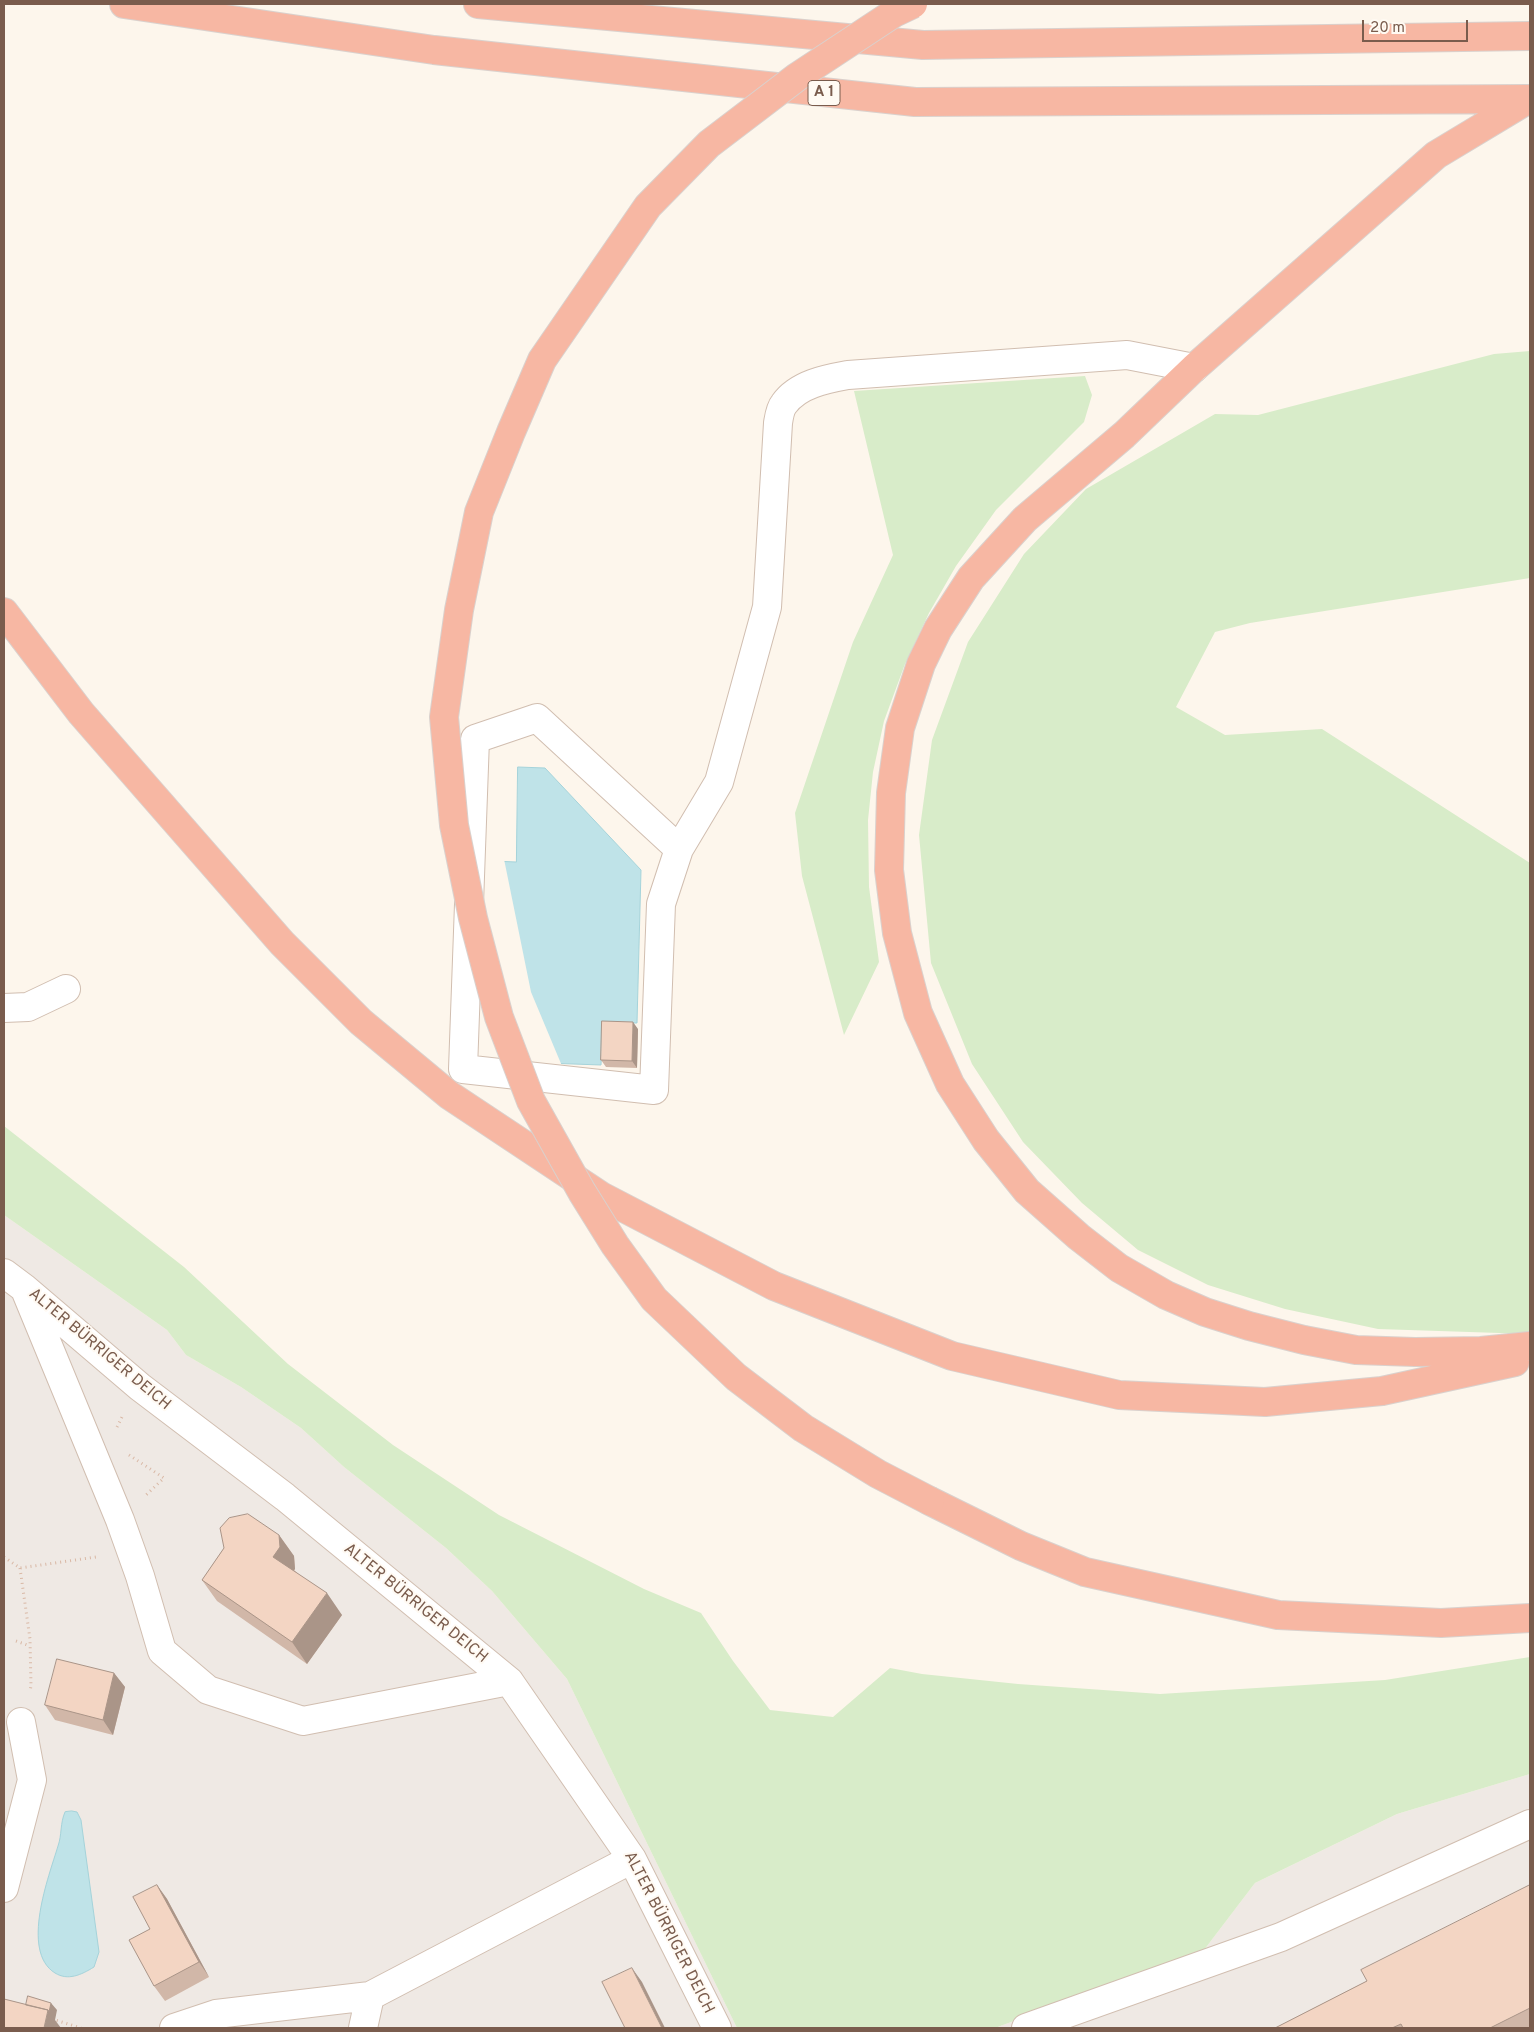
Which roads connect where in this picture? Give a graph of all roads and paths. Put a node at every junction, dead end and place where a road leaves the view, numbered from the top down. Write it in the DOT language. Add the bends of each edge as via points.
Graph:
graph roads {
  1 [pos="124,4"];
  2 [pos="478,4"];
  3 [pos="913,4"];
  4 [pos="1530,36"];
  5 [pos="1530,99"];
  6 [pos="1194,368"];
  7 [pos="4,612"];
  8 [pos="679,849"];
  9 [pos="66,989"];
  10 [pos="4,1008"];
  11 [pos="14,1281"];
  12 [pos="1530,1346"];
  13 [pos="1530,1359"];
  14 [pos="20,1568"];
  15 [pos="1530,1618"];
  16 [pos="16,1641"];
  17 [pos="30,1646"];
  18 [pos="509,1680"];
  19 [pos="21,1722"];
  20 [pos="1530,1824"];
  21 [pos="632,1859"];
  22 [pos="4,1888"];
  23 [pos="370,1996"];
  24 [pos="47,2018"];
  25 [pos="1056,2023"];
  26 [pos="81,2028"];
  27 [pos="174,2028"];
  28 [pos="363,2028"];
  29 [pos="717,2028"];
  30 [pos="1026,2028"];
  1 -- 5 [label="highway, A 1" via="434,50 915,102"];
  2 -- 4 [label="highway" via="923,45"];
  3 -- 15 [label="highway, bridge" via="894,13 797,77 709,144 648,206 542,360 479,512 459,610 444,717 454,825 473,918 499,1017 531,1101 582,1192 654,1299 736,1376 803,1428 930,1502 1021,1546 1085,1572 1278,1616 1441,1622"];
  5 -- 6 [label="highway" via="1436,155"];
  6 -- 8 [label="lane" via="1127,355 848,375 819,381 796,392 783,405 778,423 768,607 718,782"];
  6 -- 12 [label="highway" via="1124,435 1025,519 971,578 938,629 921,664 900,728 891,793 889,870 897,933 918,1013 950,1084 986,1140 1027,1191 1118,1268 1166,1295 1249,1326 1356,1350 1481,1351"];
  7 -- 13 [label="highway, bridge" via="88,720 282,943 361,1022 449,1096 601,1196 774,1286 952,1356 1119,1395 1266,1402 1382,1391"];
  8 -- 8 [label="lane" via="660,904 654,1090 463,1070 475,740 537,718"];
  9 -- 10 [label="lane" via="28,1007"];
  11 -- 18 [label="lane, ALTER BÜRRIGER DEICH" via="140,1387 285,1497"];
  11 -- 18 [label="lane" via="120,1520 162,1651 208,1690 302,1720"];
  14 -- 17 [label="path"];
  16 -- 17 [label="path"];
  17 -- 19 [label="path" via="31,1686"];
  18 -- 21 [label="lane, ALTER BÜRRIGER DEICH"];
  19 -- 22 [label="lane" via="32,1780"];
  20 -- 25 [label="lane" via="1281,1937"];
  21 -- 23 [label="lane"];
  21 -- 29 [label="lane, ALTER BÜRRIGER DEICH"];
  23 -- 27 [label="lane" via="216,2014"];
  23 -- 28 [label="lane"];
  24 -- 26 [label="path"];
  25 -- 30 [label="lane"];
}
